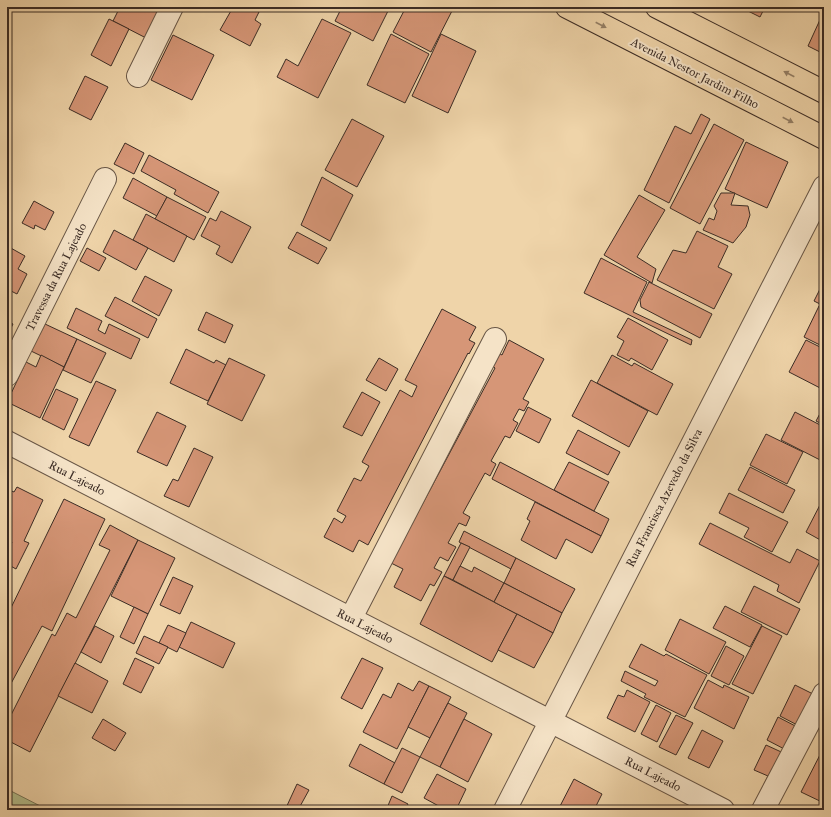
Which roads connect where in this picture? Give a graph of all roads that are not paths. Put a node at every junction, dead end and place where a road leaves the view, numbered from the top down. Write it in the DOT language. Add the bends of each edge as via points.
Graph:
graph roads {
  1 [pos="172,7"];
  2 [pos="567,7"];
  3 [pos="657,7"];
  4 [pos="138,76"];
  5 [pos="824,92"];
  6 [pos="824,138"];
  7 [pos="105,179"];
  8 [pos="824,187"];
  9 [pos="495,339"];
  10 [pos="7,375"];
  11 [pos="7,442"];
  12 [pos="351,618"];
  13 [pos="824,694"];
  14 [pos="550,720"];
  15 [pos="505,810"];
  16 [pos="723,810"];
  17 [pos="763,810"];
  1 -- 4 [label="street"];
  2 -- 6 [label="main road, Avenida Nestor Jardim Filho, one-way"];
  5 -- 3 [label="main road, one-way"];
  7 -- 10 [label="street, Travessa da Rua Lajeado"];
  8 -- 14 [label="street, Rua Francisca Azevedo da Silva"];
  9 -- 12 [label="street"];
  11 -- 12 [label="street, Rua Lajeado"];
  12 -- 14 [label="street, Rua Lajeado"];
  13 -- 17 [label="street"];
  14 -- 15 [label="street, Rua Francisca Azevedo da Silva"];
  14 -- 16 [label="street, Rua Lajeado"];
}
